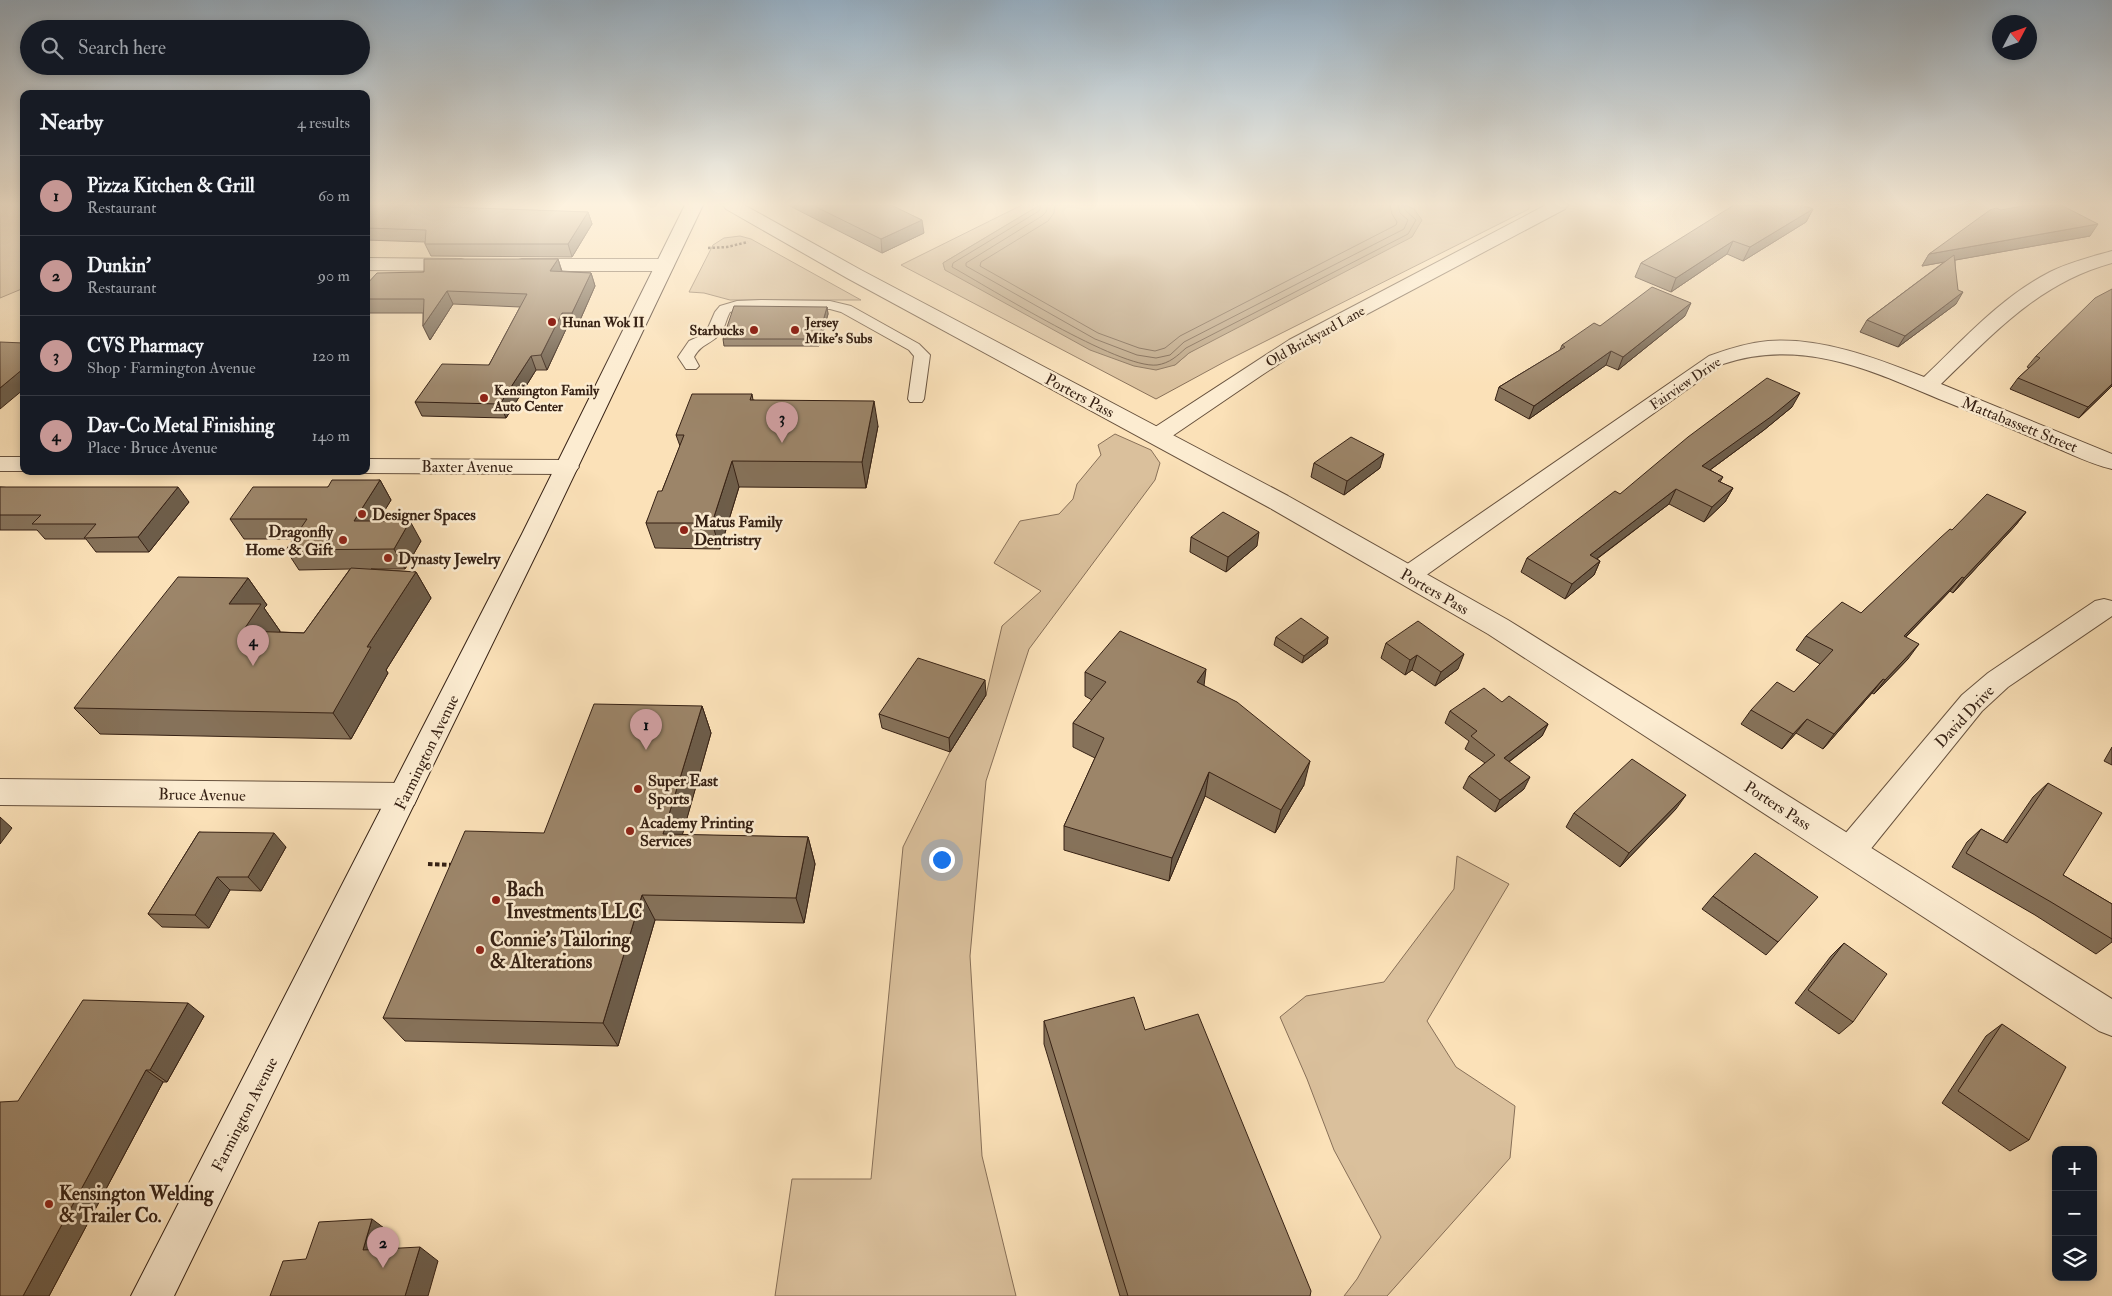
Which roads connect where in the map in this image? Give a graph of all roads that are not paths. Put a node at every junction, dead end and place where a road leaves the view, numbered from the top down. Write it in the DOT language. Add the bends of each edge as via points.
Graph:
graph roads {
  1 [pos="665,265"];
  2 [pos="839,265"];
  3 [pos="1445,265"];
  4 [pos="2081,265"];
  5 [pos="691,366"];
  6 [pos="1927,386"];
  7 [pos="916,399"];
  8 [pos="1157,436"];
  9 [pos="2112,462"];
  10 [pos="0,464"];
  11 [pos="20,464"];
  12 [pos="370,466"];
  13 [pos="567,467"];
  14 [pos="1409,575"];
  15 [pos="2104,608"];
  16 [pos="0,792"];
  17 [pos="404,796"];
  18 [pos="1850,851"];
  19 [pos="2112,1019"];
  20 [pos="152,1296"];
  1 -- 13 [label="street, Farmington Avenue"];
  2 -- 8 [label="street, Porters Pass"];
  3 -- 8 [label="street, Old Brickyard Lane" via="1296,344"];
  4 -- 6 [label="street" via="2030,291"];
  5 -- 7 [label="lane" via="686,357 694,344 715,330 725,309 760,304 830,305 846,309 914,347 922,355"];
  6 -- 9 [label="street, Mattabassett Street"];
  6 -- 14 [label="street, Fairview Drive" via="1857,361 1820,352 1787,347 1734,352 1716,360"];
  8 -- 14 [label="street, Porters Pass"];
  10 -- 11 [label="street"];
  12 -- 13 [label="street, Baxter Avenue"];
  13 -- 17 [label="street, Farmington Avenue"];
  14 -- 18 [label="street, Porters Pass" via="1498,627"];
  15 -- 18 [label="street, David Drive" via="1998,680 1972,702"];
  16 -- 17 [label="street, Bruce Avenue"];
  17 -- 20 [label="street, Farmington Avenue"];
  18 -- 19 [label="street, Porters Pass"];
}
